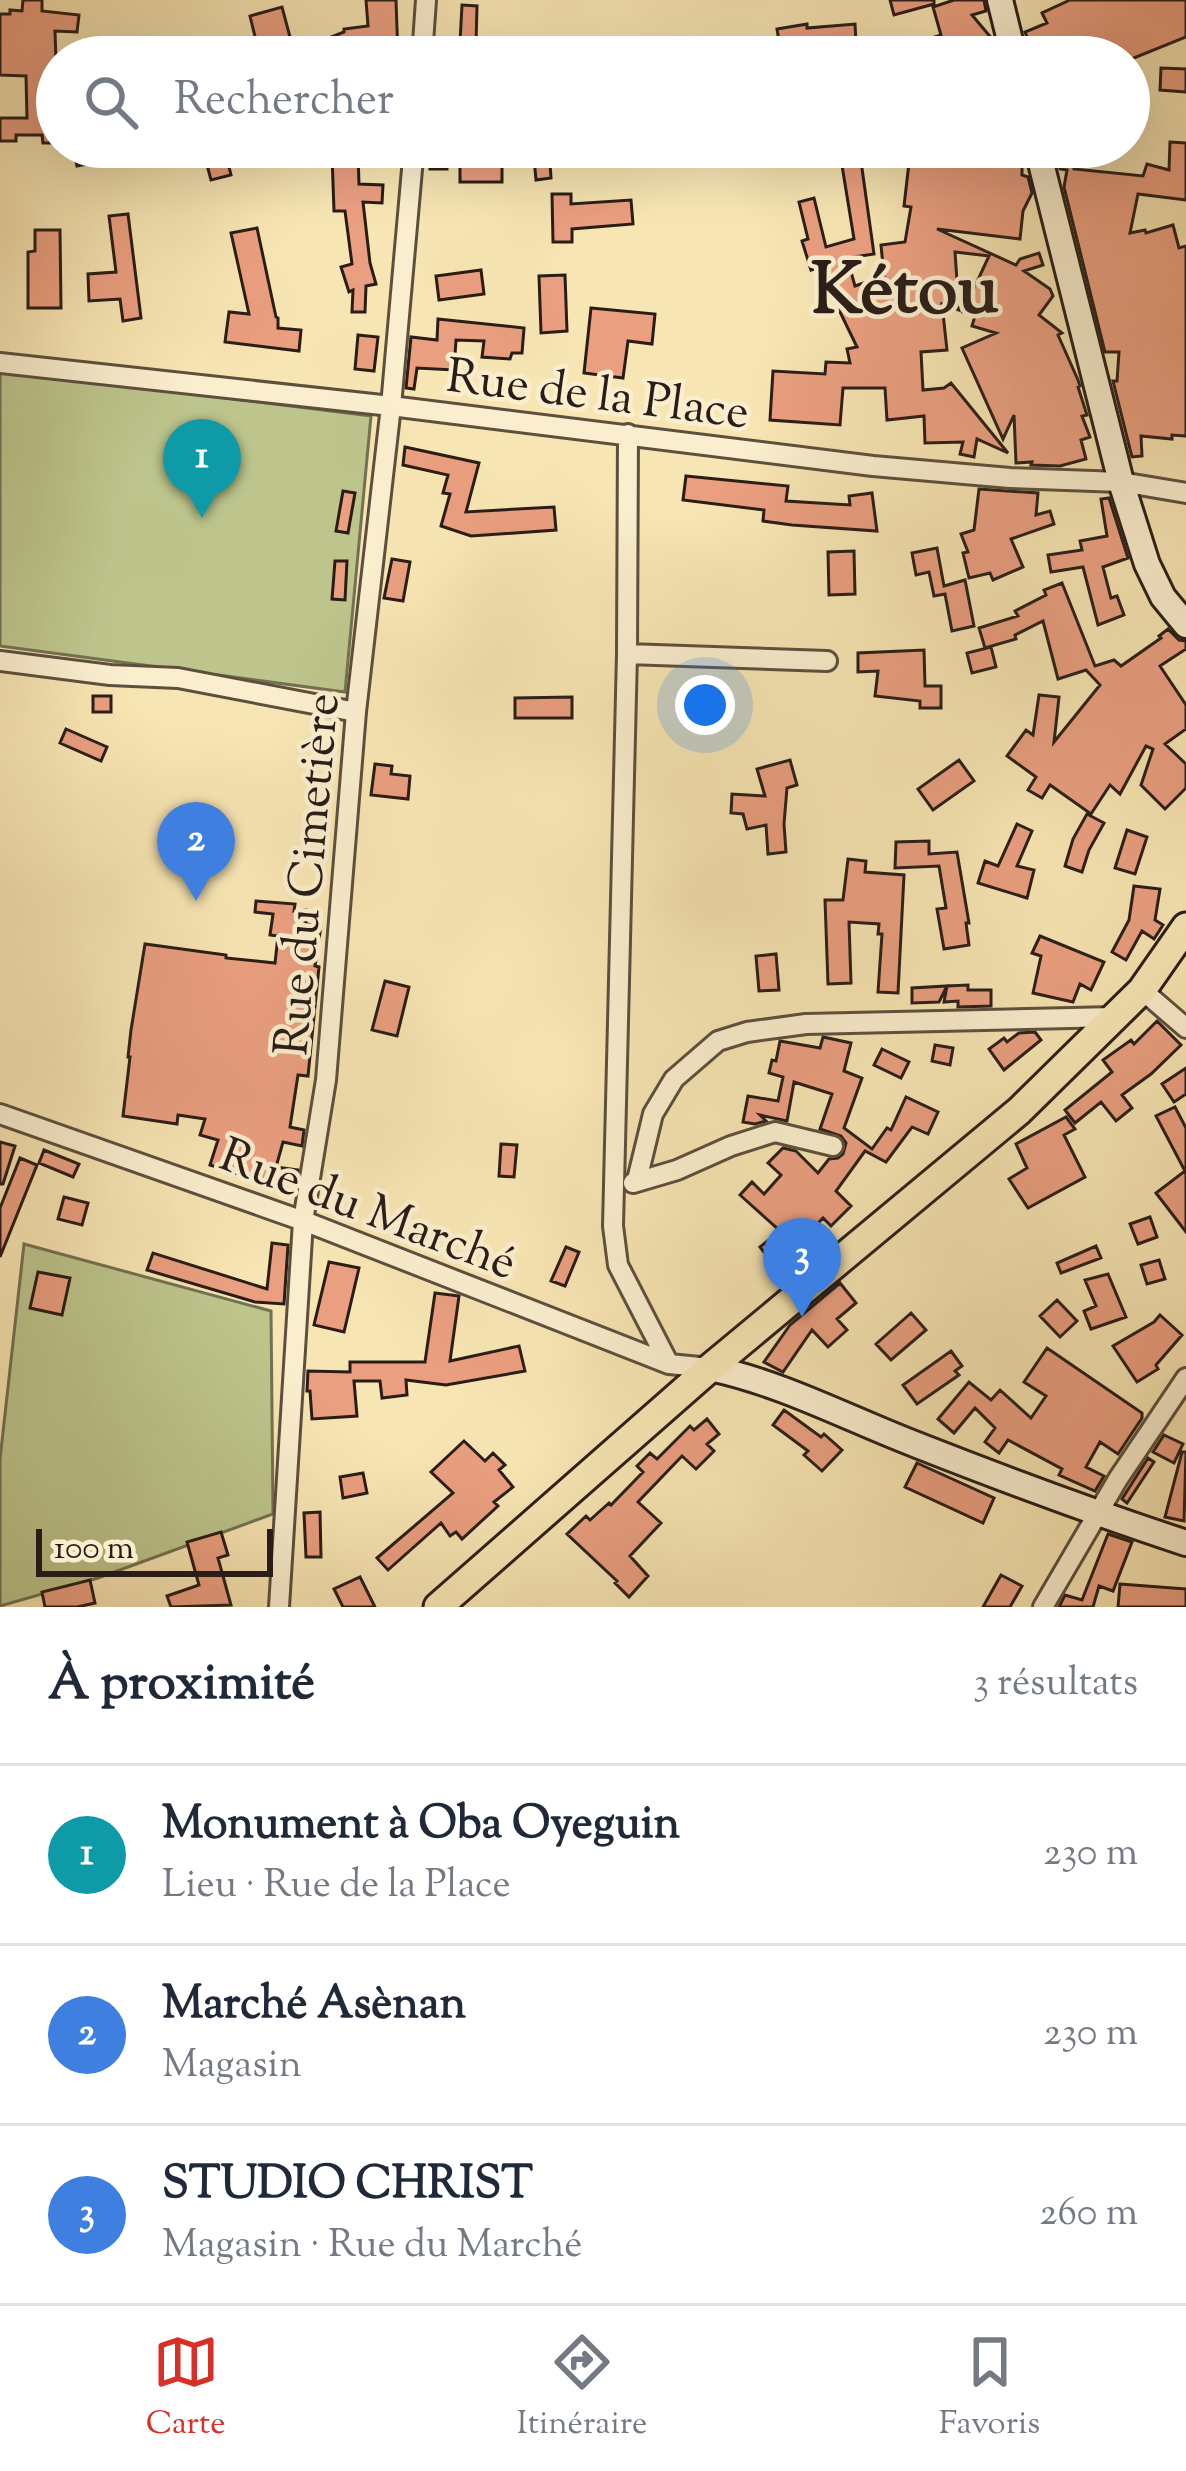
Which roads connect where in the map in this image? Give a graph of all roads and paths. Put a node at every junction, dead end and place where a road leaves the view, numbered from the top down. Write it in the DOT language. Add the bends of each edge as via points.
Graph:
graph roads {
  1 [pos="426,0"];
  2 [pos="1000,0"];
  3 [pos="423,36"];
  4 [pos="1009,36"];
  5 [pos="412,168"];
  6 [pos="1042,168"];
  7 [pos="0,363"];
  8 [pos="392,406"];
  9 [pos="628,434"];
  10 [pos="1121,482"];
  11 [pos="1186,493"];
  12 [pos="1186,625"];
  13 [pos="627,654"];
  14 [pos="0,661"];
  15 [pos="827,661"];
  16 [pos="356,712"];
  17 [pos="1186,927"];
  18 [pos="1142,990"];
  19 [pos="1118,1017"];
  20 [pos="1186,1028"];
  21 [pos="0,1114"];
  22 [pos="833,1146"];
  23 [pos="637,1180"];
  24 [pos="613,1195"];
  25 [pos="302,1221"];
  26 [pos="669,1364"];
  27 [pos="710,1367"];
  28 [pos="1186,1378"];
  29 [pos="1099,1514"];
  30 [pos="1186,1543"];
  31 [pos="279,1607"];
  32 [pos="438,1607"];
  33 [pos="1042,1607"];
  1 -- 3 [label="street"];
  2 -- 4 [label="street"];
  5 -- 8 [label="street, Rue du Cimetière"];
  6 -- 10 [label="street"];
  7 -- 8 [label="street, Rue de la Place"];
  8 -- 9 [label="street, Rue de la Place"];
  8 -- 16 [label="street, Rue du Cimetière"];
  9 -- 10 [label="street, Rue de la Place" via="873,466"];
  9 -- 13 [label="street"];
  10 -- 11 [label="street, Rue de la Place"];
  10 -- 12 [label="street" via="1147,564"];
  13 -- 15 [label="street"];
  13 -- 24 [label="street"];
  14 -- 16 [label="street" via="178,678"];
  16 -- 25 [label="street, Rue du Cimetière" via="326,1080"];
  17 -- 18 [label="main road"];
  18 -- 19 [label="main road"];
  18 -- 20 [label="street"];
  19 -- 23 [label="street" via="806,1024 718,1041 674,1079 653,1114"];
  19 -- 27 [label="main road" via="1019,1111"];
  21 -- 25 [label="street, Rue du Marché"];
  22 -- 23 [label="street" via="775,1132"];
  23 -- 24 [label="street"];
  24 -- 26 [label="street" via="618,1265"];
  25 -- 26 [label="street, Rue du Marché"];
  25 -- 31 [label="street, Rue du Cimetière"];
  26 -- 27 [label="street, Rue du Marché"];
  27 -- 29 [label="street"];
  27 -- 32 [label="main road"];
  28 -- 29 [label="street"];
  29 -- 30 [label="street"];
  29 -- 33 [label="street"];
}
